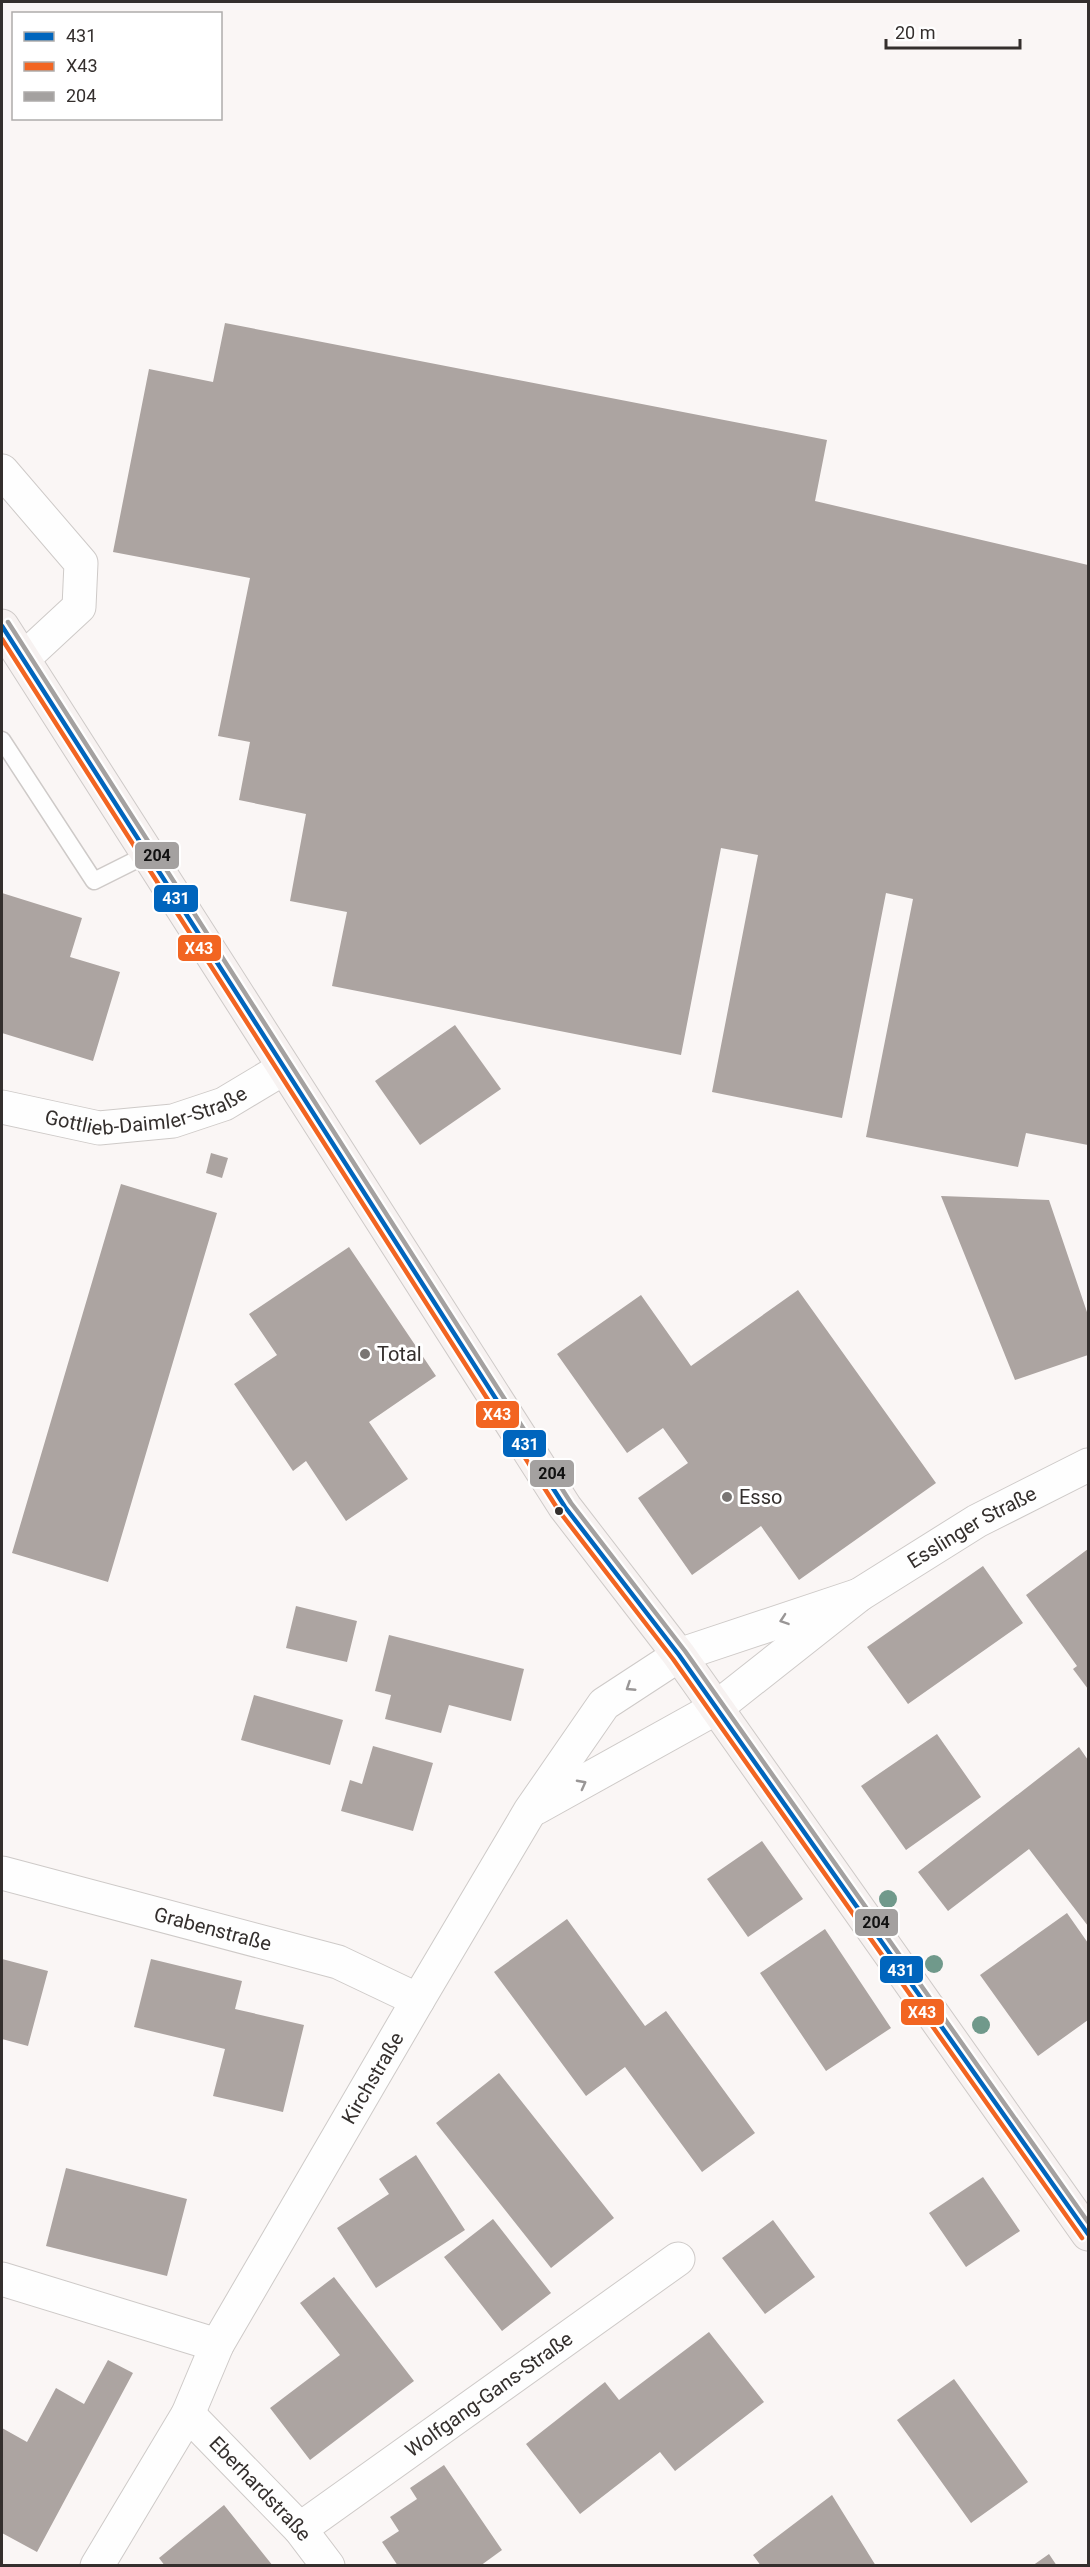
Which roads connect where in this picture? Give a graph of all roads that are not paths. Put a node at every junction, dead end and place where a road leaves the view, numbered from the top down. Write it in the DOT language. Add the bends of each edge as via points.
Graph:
graph roads {
  1 [pos="2,471"];
  2 [pos="2,626"];
  3 [pos="24,658"];
  4 [pos="2,740"];
  5 [pos="148,854"];
  6 [pos="284,1068"];
  7 [pos="2,1107"];
  8 [pos="1089,1465"];
  9 [pos="859,1595"];
  10 [pos="679,1655"];
  11 [pos="716,1708"];
  12 [pos="530,1811"];
  13 [pos="2,1873"];
  14 [pos="418,2000"];
  15 [pos="1089,2234"];
  16 [pos="678,2259"];
  17 [pos="2,2280"];
  18 [pos="217,2345"];
  19 [pos="188,2414"];
  20 [pos="300,2529"];
  21 [pos="97,2565"];
  22 [pos="328,2565"];
  1 -- 3 [label="street" via="81,563 78,607"];
  2 -- 3 [label="main road"];
  3 -- 5 [label="main road"];
  4 -- 5 [label="lane" via="94,881"];
  5 -- 6 [label="main road"];
  6 -- 7 [label="street, Gottlieb-Daimler-Straße" via="224,1104 173,1121 99,1128"];
  6 -- 10 [label="main road" via="565,1507"];
  8 -- 9 [label="street, Esslinger Straße" via="977,1521"];
  9 -- 10 [label="street, Esslinger Straße, one-way"];
  9 -- 11 [label="street, Esslinger Straße"];
  10 -- 11 [label="main road"];
  10 -- 12 [label="street, Kirchstraße, one-way" via="604,1704"];
  12 -- 11 [label="street, one-way"];
  11 -- 15 [label="main road"];
  12 -- 14 [label="street, Kirchstraße"];
  13 -- 14 [label="street, Grabenstraße" via="338,1962"];
  14 -- 18 [label="street, Kirchstraße"];
  16 -- 20 [label="street, Wolfgang-Gans-Straße"];
  17 -- 18 [label="street"];
  18 -- 19 [label="street, Kirchstraße"];
  19 -- 20 [label="street, Eberhardstraße"];
  19 -- 21 [label="street, Kirchstraße"];
  20 -- 22 [label="street, Eberhardstraße"];
}
